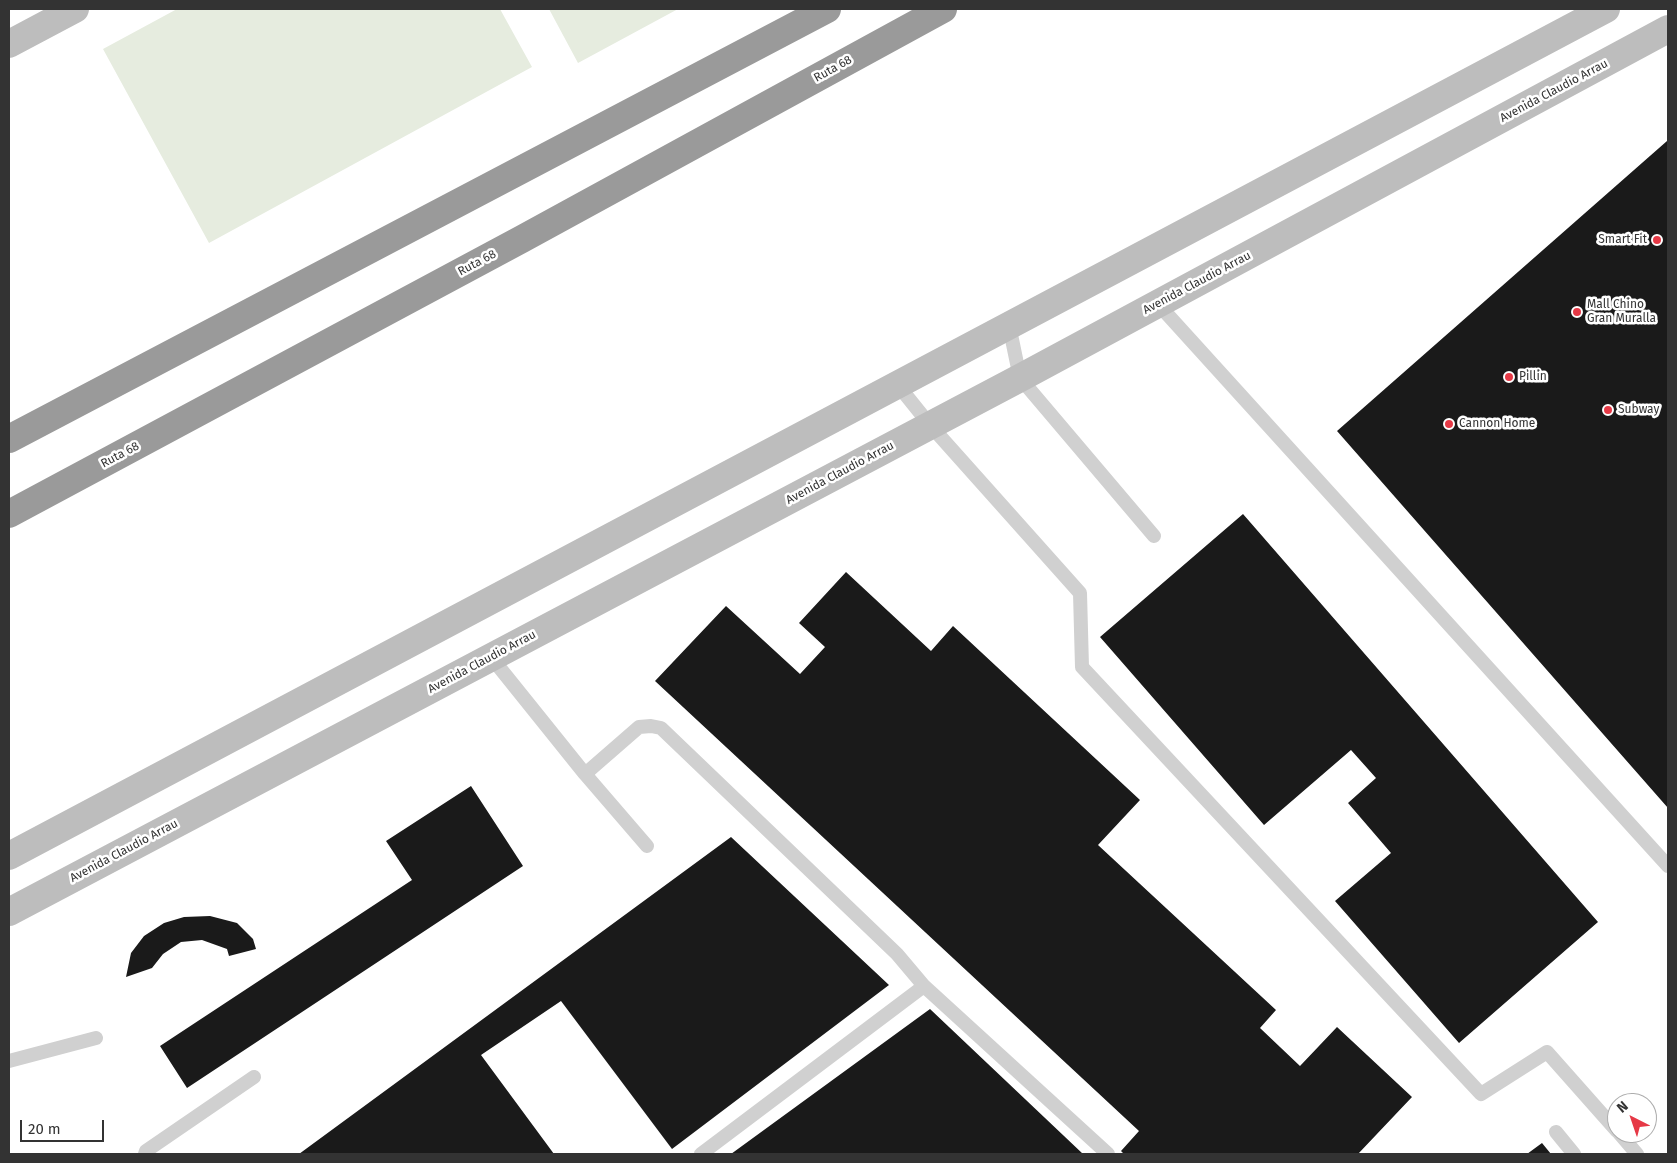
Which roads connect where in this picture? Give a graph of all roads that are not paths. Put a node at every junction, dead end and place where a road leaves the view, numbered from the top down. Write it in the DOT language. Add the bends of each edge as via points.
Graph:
graph roads {
  1 [pos="75,9"];
  2 [pos="827,9"];
  3 [pos="943,9"];
  4 [pos="1606,9"];
  5 [pos="1668,29"];
  6 [pos="9,44"];
  7 [pos="1158,304"];
  8 [pos="1009,325"];
  9 [pos="1020,378"];
  10 [pos="897,384"];
  11 [pos="930,425"];
  12 [pos="9,439"];
  13 [pos="9,514"];
  14 [pos="1154,536"];
  15 [pos="492,657"];
  16 [pos="585,774"];
  17 [pos="647,846"];
  18 [pos="9,856"];
  19 [pos="1668,866"];
  20 [pos="9,912"];
  21 [pos="924,986"];
  22 [pos="96,1038"];
  23 [pos="9,1061"];
  24 [pos="254,1077"];
  25 [pos="1607,1119"];
  26 [pos="1556,1132"];
  27 [pos="1628,1143"];
  28 [pos="145,1154"];
  29 [pos="701,1154"];
  30 [pos="1108,1154"];
  31 [pos="1574,1154"];
  32 [pos="1637,1154"];
  1 -- 6 [label="street"];
  2 -- 12 [label="highway"];
  3 -- 13 [label="highway, Ruta 68"];
  4 -- 8 [label="street"];
  5 -- 7 [label="street, Avenida Claudio Arrau"];
  7 -- 9 [label="street, Avenida Claudio Arrau"];
  7 -- 19 [label="lane"];
  8 -- 9 [label="lane"];
  8 -- 10 [label="street"];
  9 -- 11 [label="street, Avenida Claudio Arrau"];
  9 -- 14 [label="lane"];
  10 -- 11 [label="lane"];
  10 -- 18 [label="street"];
  11 -- 15 [label="street, Avenida Claudio Arrau"];
  11 -- 25 [label="lane" via="1080,593 1082,667 1481,1094 1548,1052"];
  15 -- 16 [label="lane"];
  15 -- 20 [label="street, Avenida Claudio Arrau"];
  16 -- 17 [label="lane"];
  16 -- 21 [label="lane" via="639,727 661,728 897,954"];
  21 -- 29 [label="lane"];
  21 -- 30 [label="lane"];
  22 -- 23 [label="lane"];
  24 -- 28 [label="lane"];
  26 -- 31 [label="lane"];
  27 -- 32 [label="lane"];
}
